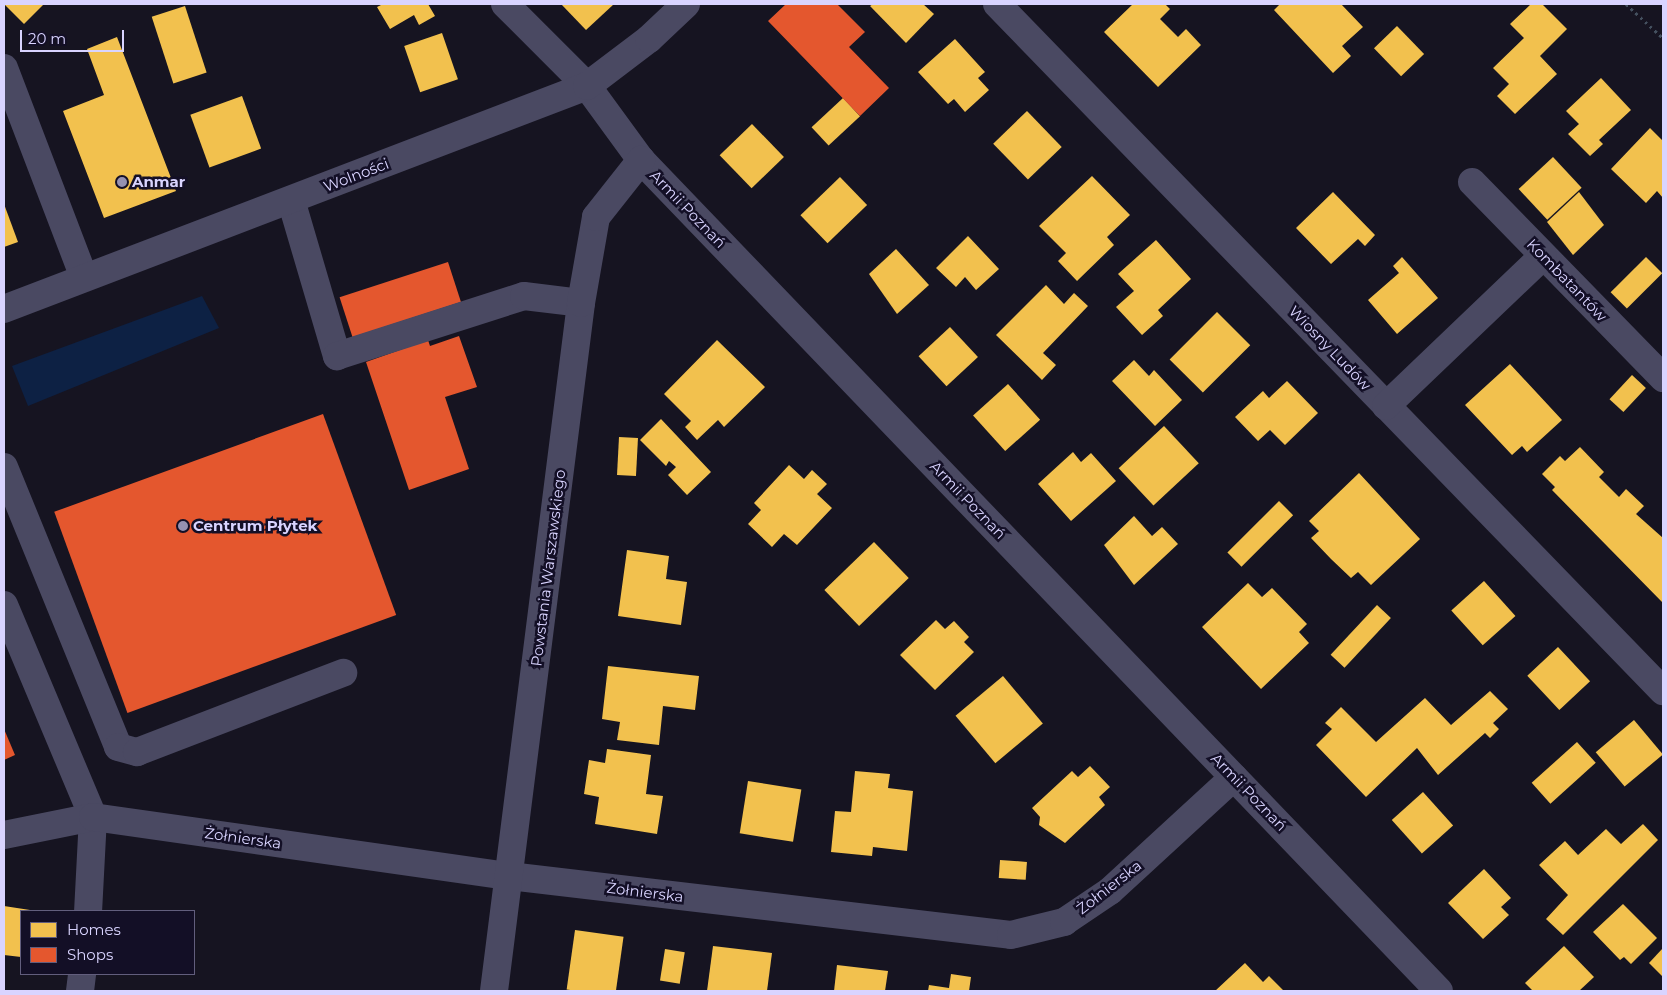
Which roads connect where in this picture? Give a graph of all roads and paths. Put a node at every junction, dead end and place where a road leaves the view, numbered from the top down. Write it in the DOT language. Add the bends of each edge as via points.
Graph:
graph roads {
  1 [pos="506,4"];
  2 [pos="686,4"];
  3 [pos="998,4"];
  4 [pos="1626,4"];
  5 [pos="1663,38"];
  6 [pos="4,68"];
  7 [pos="587,86"];
  8 [pos="641,160"];
  9 [pos="1472,182"];
  10 [pos="291,200"];
  11 [pos="1543,256"];
  12 [pos="84,277"];
  13 [pos="581,303"];
  14 [pos="4,309"];
  15 [pos="1663,378"];
  16 [pos="1386,406"];
  17 [pos="4,467"];
  18 [pos="4,605"];
  19 [pos="343,673"];
  20 [pos="1663,691"];
  21 [pos="1234,777"];
  22 [pos="93,817"];
  23 [pos="4,835"];
  24 [pos="509,876"];
  25 [pos="88,910"];
  26 [pos="82,975"];
  27 [pos="80,991"];
  28 [pos="494,991"];
  29 [pos="1439,991"];
  1 -- 7 [label="street, Armii Poznań"];
  2 -- 7 [label="street, Wolności"];
  3 -- 16 [label="street, Wiosny Ludów"];
  4 -- 5 [label="path"];
  6 -- 12 [label="street"];
  7 -- 8 [label="street, Armii Poznań"];
  7 -- 10 [label="street, Wolności"];
  8 -- 13 [label="street, Powstania Warszawskiego" via="596,216"];
  8 -- 21 [label="street, Armii Poznań"];
  9 -- 11 [label="street, Kombatantów"];
  10 -- 12 [label="street, Wolności"];
  10 -- 13 [label="street" via="337,356 524,296"];
  11 -- 15 [label="street, Kombatantów"];
  11 -- 16 [label="street"];
  12 -- 14 [label="street, Wolności"];
  13 -- 24 [label="street, Powstania Warszawskiego"];
  16 -- 20 [label="street, Wiosny Ludów"];
  17 -- 19 [label="street" via="118,747 137,752"];
  18 -- 22 [label="street"];
  21 -- 24 [label="street, Żołnierska" via="1110,891 1064,922 1011,935"];
  21 -- 29 [label="street, Armii Poznań"];
  22 -- 23 [label="street, Żołnierska"];
  22 -- 24 [label="street, Żołnierska"];
  22 -- 25 [label="street"];
  24 -- 28 [label="street, Powstania Warszawskiego"];
  26 -- 27 [label="street"];
}
